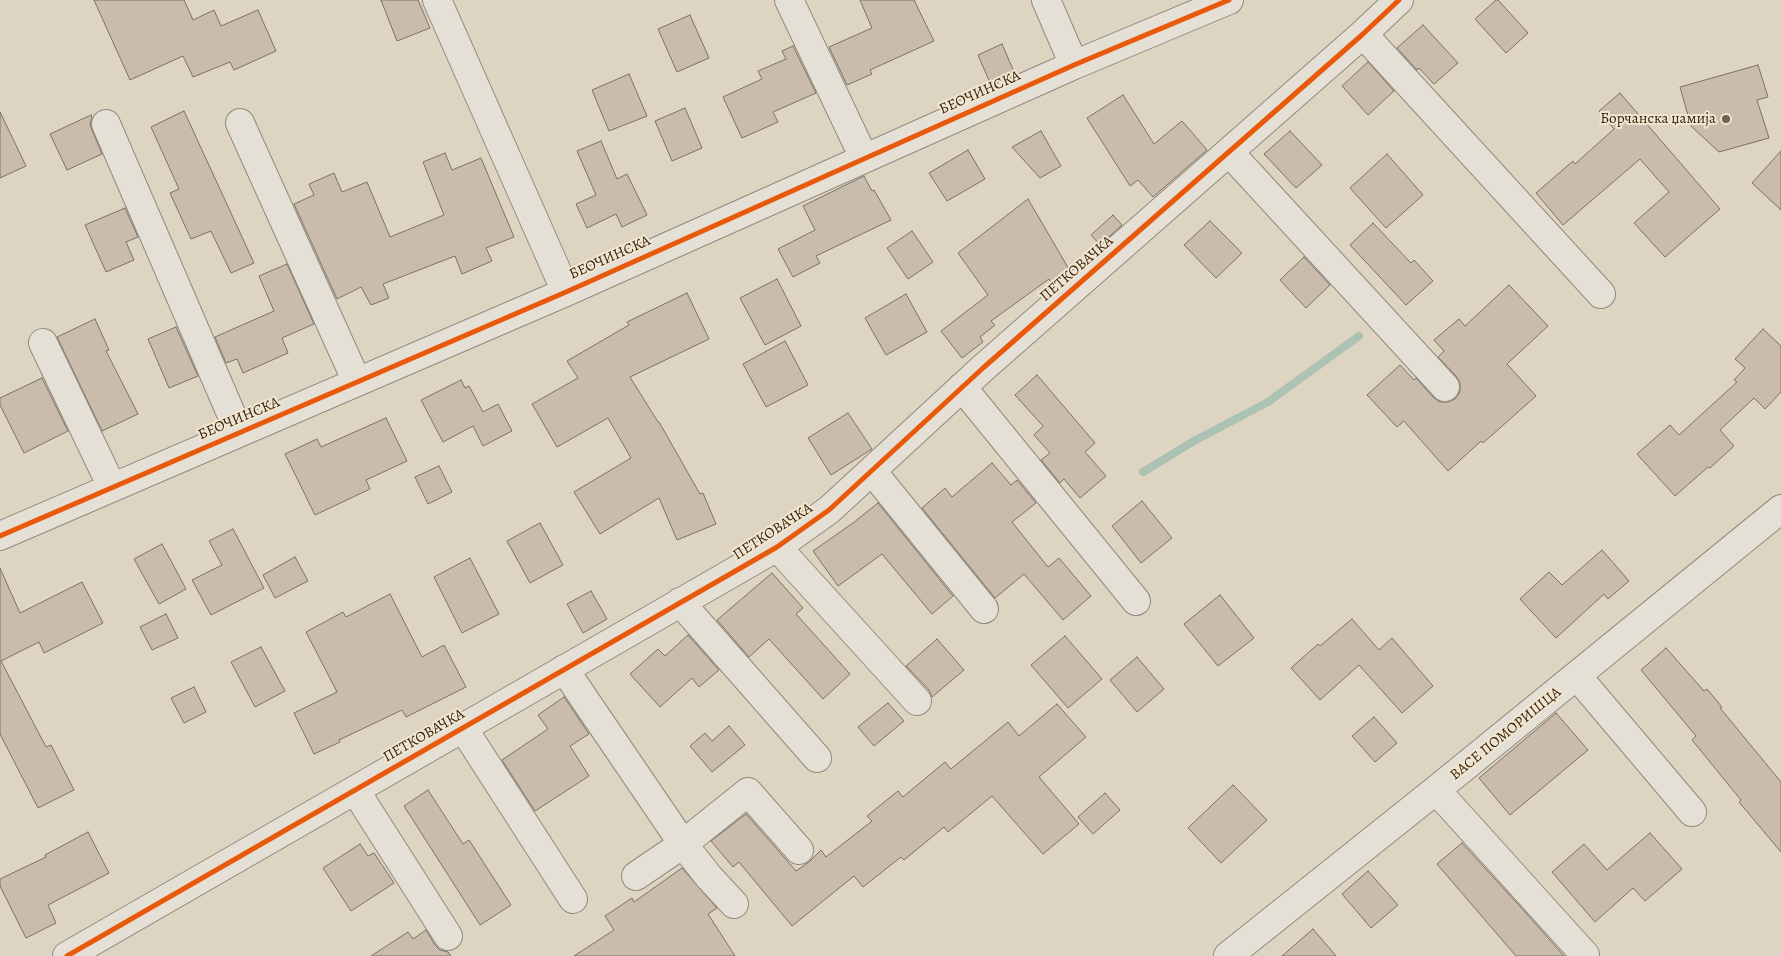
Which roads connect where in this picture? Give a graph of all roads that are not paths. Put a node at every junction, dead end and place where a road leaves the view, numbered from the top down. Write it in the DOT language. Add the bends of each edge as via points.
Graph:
graph roads {
  1 [pos="437,0"];
  2 [pos="789,0"];
  3 [pos="1046,0"];
  4 [pos="1229,0"];
  5 [pos="1399,0"];
  6 [pos="1363,34"];
  7 [pos="1074,65"];
  8 [pos="240,123"];
  9 [pos="106,124"];
  10 [pos="1229,152"];
  11 [pos="864,158"];
  12 [pos="566,292"];
  13 [pos="1601,294"];
  14 [pos="43,343"];
  15 [pos="357,382"];
  16 [pos="962,387"];
  17 [pos="1445,387"];
  18 [pos="239,432"];
  19 [pos="872,471"];
  20 [pos="112,487"];
  21 [pos="1781,509"];
  22 [pos="0,536"];
  23 [pos="777,547"];
  24 [pos="1136,601"];
  25 [pos="680,602"];
  26 [pos="984,609"];
  27 [pos="564,669"];
  28 [pos="1577,676"];
  29 [pos="917,701"];
  30 [pos="463,728"];
  31 [pos="817,758"];
  32 [pos="355,790"];
  33 [pos="1436,790"];
  34 [pos="1692,812"];
  35 [pos="683,844"];
  36 [pos="799,850"];
  37 [pos="636,876"];
  38 [pos="573,898"];
  39 [pos="734,904"];
  40 [pos="448,936"];
  41 [pos="1585,955"];
  42 [pos="67,956"];
  43 [pos="1228,956"];
  1 -- 12 [label="street, БЕОЧИНСКА"];
  2 -- 11 [label="street"];
  3 -- 7 [label="street"];
  4 -- 7 [label="street, БЕОЧИНСКА"];
  5 -- 6 [label="street, ПЕТКОВАЧКА"];
  6 -- 10 [label="street, ПЕТКОВАЧКА"];
  6 -- 13 [label="street"];
  7 -- 11 [label="street, БЕОЧИНСКА"];
  8 -- 15 [label="street"];
  9 -- 18 [label="street, БЕОЧИНСКА"];
  10 -- 16 [label="street, ПЕТКОВАЧКА"];
  10 -- 17 [label="street"];
  11 -- 12 [label="street, БЕОЧИНСКА"];
  12 -- 15 [label="street, БЕОЧИНСКА"];
  14 -- 20 [label="street"];
  15 -- 18 [label="street, БЕОЧИНСКА"];
  16 -- 19 [label="street, ПЕТКОВАЧКА"];
  16 -- 24 [label="street"];
  18 -- 20 [label="street, БЕОЧИНСКА"];
  19 -- 23 [label="street, ПЕТКОВАЧКА" via="830,510"];
  19 -- 26 [label="street"];
  20 -- 22 [label="street, БЕОЧИНСКА"];
  21 -- 28 [label="street, ВАСЕ ПОМОРИШЦА"];
  23 -- 25 [label="street, ПЕТКОВАЧКА"];
  23 -- 29 [label="street"];
  25 -- 27 [label="street, ПЕТКОВАЧКА"];
  25 -- 31 [label="street"];
  27 -- 30 [label="street, ПЕТКОВАЧКА"];
  27 -- 35 [label="street"];
  28 -- 33 [label="street, ВАСЕ ПОМОРИШЦА"];
  28 -- 34 [label="street"];
  30 -- 32 [label="street, ПЕТКОВАЧКА"];
  30 -- 38 [label="street"];
  32 -- 40 [label="street"];
  32 -- 42 [label="street, ПЕТКОВАЧКА"];
  33 -- 41 [label="street"];
  33 -- 43 [label="street, ВАСЕ ПОМОРИШЦА"];
  35 -- 36 [label="street" via="748,792"];
  35 -- 37 [label="street"];
  35 -- 39 [label="street"];
}
